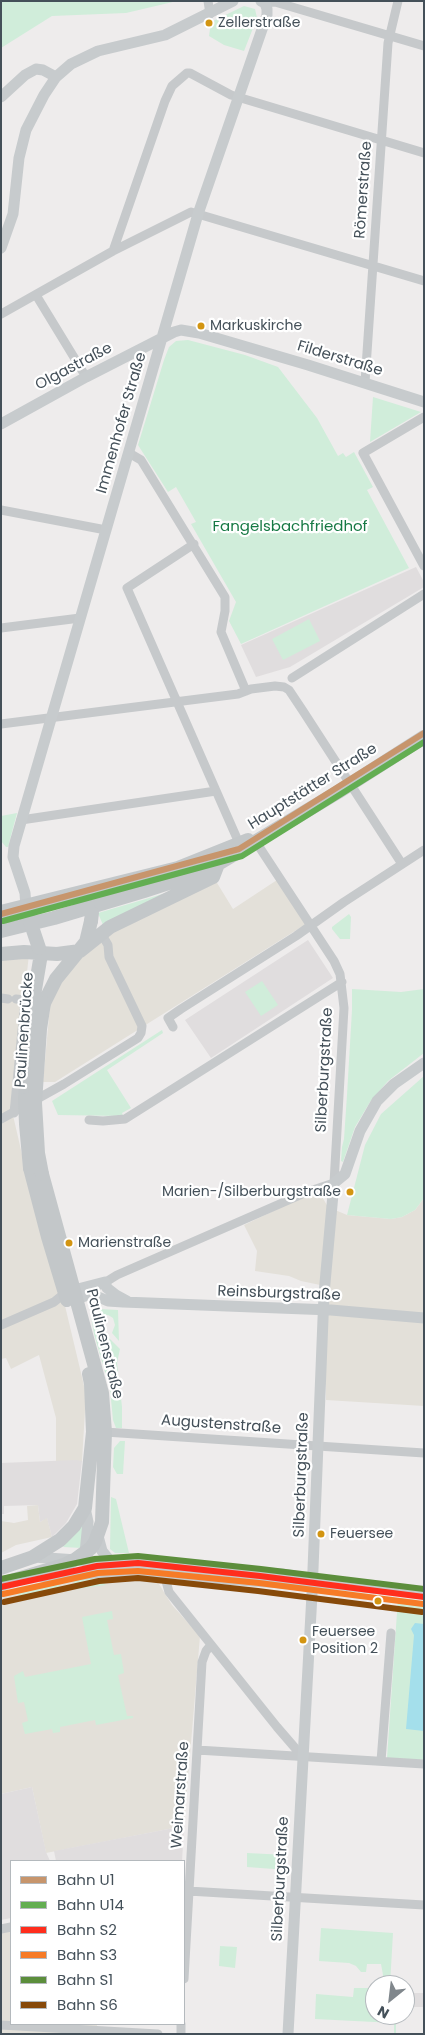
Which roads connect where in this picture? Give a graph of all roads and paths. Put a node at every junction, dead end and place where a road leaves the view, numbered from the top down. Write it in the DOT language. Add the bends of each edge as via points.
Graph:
graph roads {
  1 [pos="208,1"];
  2 [pos="233,1"];
  3 [pos="398,1"];
  4 [pos="264,2"];
  5 [pos="210,14"];
  6 [pos="389,36"];
  7 [pos="424,46"];
  8 [pos="56,78"];
  9 [pos="1,97"];
  10 [pos="239,97"];
  11 [pos="382,140"];
  12 [pos="424,153"];
  13 [pos="198,214"];
  14 [pos="1,248"];
  15 [pos="113,251"];
  16 [pos="372,266"];
  17 [pos="424,281"];
  18 [pos="36,295"];
  19 [pos="1,314"];
  20 [pos="162,338"];
  21 [pos="86,377"];
  22 [pos="365,382"];
  23 [pos="424,402"];
  24 [pos="424,417"];
  25 [pos="1,424"];
  26 [pos="128,453"];
  27 [pos="1,510"];
  28 [pos="106,530"];
  29 [pos="194,544"];
  30 [pos="424,566"];
  31 [pos="424,594"];
  32 [pos="80,618"];
  33 [pos="1,628"];
  34 [pos="292,678"];
  35 [pos="246,691"];
  36 [pos="178,702"];
  37 [pos="51,719"];
  38 [pos="1,724"];
  39 [pos="424,737"];
  40 [pos="350,784"];
  41 [pos="216,791"];
  42 [pos="21,820"];
  43 [pos="239,842"];
  44 [pos="256,842"];
  45 [pos="424,850"];
  46 [pos="218,864"];
  47 [pos="402,864"];
  48 [pos="25,893"];
  49 [pos="71,898"];
  50 [pos="41,904"];
  51 [pos="27,910"];
  52 [pos="1,912"];
  53 [pos="93,918"];
  54 [pos="310,926"];
  55 [pos="1,931"];
  56 [pos="102,933"];
  57 [pos="40,951"];
  58 [pos="80,951"];
  59 [pos="6,954"];
  60 [pos="109,957"];
  61 [pos="342,982"];
  62 [pos="42,985"];
  63 [pos="12,999"];
  64 [pos="173,1027"];
  65 [pos="424,1063"];
  66 [pos="14,1113"];
  67 [pos="1,1119"];
  68 [pos="90,1120"];
  69 [pos="36,1171"];
  70 [pos="334,1183"];
  71 [pos="105,1282"];
  72 [pos="91,1294"];
  73 [pos="71,1297"];
  74 [pos="134,1302"];
  75 [pos="324,1310"];
  76 [pos="424,1318"];
  77 [pos="1,1325"];
  78 [pos="105,1432"];
  79 [pos="318,1446"];
  80 [pos="424,1453"];
  81 [pos="85,1508"];
  82 [pos="98,1536"];
  83 [pos="33,1557"];
  84 [pos="83,1557"];
  85 [pos="109,1567"];
  86 [pos="1,1568"];
  87 [pos="33,1575"];
  88 [pos="167,1575"];
  89 [pos="272,1578"];
  90 [pos="312,1582"];
  91 [pos="1,1584"];
  92 [pos="424,1592"];
  93 [pos="391,1633"];
  94 [pos="211,1645"];
  95 [pos="197,1750"];
  96 [pos="302,1756"];
  97 [pos="381,1761"];
  98 [pos="424,1764"];
  99 [pos="188,1891"];
  100 [pos="295,1898"];
  101 [pos="424,1905"];
  102 [pos="185,1957"];
  103 [pos="1,2025"];
  104 [pos="158,2034"];
  105 [pos="288,2034"];
  1 -- 5 [label="street"];
  2 -- 5 [label="street"];
  3 -- 6 [label="street, Römerstraße"];
  4 -- 6 [label="street" via="275,2"];
  4 -- 10 [label="street, Immenhofer Straße" via="267,15"];
  5 -- 8 [label="street" via="165,35 98,51 71,64"];
  6 -- 7 [label="street"];
  6 -- 11 [label="street, Römerstraße"];
  8 -- 9 [label="street" via="36,69"];
  8 -- 14 [label="street" via="26,130 19,158 13,214"];
  10 -- 11 [label="street"];
  10 -- 13 [label="street, Immenhofer Straße"];
  10 -- 15 [label="street" via="190,73 176,82 168,93"];
  11 -- 12 [label="street"];
  11 -- 16 [label="street, Römerstraße"];
  13 -- 15 [label="street" via="184,214"];
  13 -- 16 [label="street"];
  13 -- 20 [label="street, Immenhofer Straße"];
  15 -- 18 [label="street"];
  16 -- 17 [label="street"];
  16 -- 22 [label="street, Römerstraße"];
  18 -- 19 [label="street"];
  18 -- 21 [label="street"];
  20 -- 21 [label="street, Olgastraße"];
  20 -- 22 [label="street, Filderstraße" via="174,332 188,331"];
  20 -- 26 [label="street, Immenhofer Straße"];
  21 -- 25 [label="street, Olgastraße"];
  22 -- 23 [label="street, Filderstraße"];
  24 -- 30 [label="street" via="363,453"];
  26 -- 28 [label="street, Immenhofer Straße"];
  26 -- 29 [label="street" via="141,460"];
  27 -- 28 [label="street"];
  28 -- 32 [label="street, Immenhofer Straße"];
  29 -- 35 [label="street" via="225,596 220,632"];
  29 -- 36 [label="street" via="127,588"];
  31 -- 34 [label="street"];
  32 -- 33 [label="street"];
  32 -- 37 [label="street, Immenhofer Straße"];
  35 -- 36 [label="street"];
  35 -- 40 [label="street" via="276,686 289,690"];
  36 -- 37 [label="street"];
  36 -- 41 [label="street"];
  37 -- 38 [label="street"];
  37 -- 42 [label="street, Immenhofer Straße"];
  39 -- 40 [label="main road, Hauptstätter Straße"];
  40 -- 44 [label="main road, Hauptstätter Straße"];
  40 -- 47 [label="street"];
  41 -- 42 [label="street"];
  41 -- 43 [label="street"];
  42 -- 48 [label="street, Immenhofer Straße" via="13,857"];
  43 -- 44 [label="main road"];
  43 -- 49 [label="main road" via="178,868"];
  44 -- 46 [label="main road, Hauptstätter Straße"];
  44 -- 54 [label="street, Silberburgstraße"];
  45 -- 47 [label="street"];
  46 -- 55 [label="main road, Hauptstätter Straße" via="144,891"];
  46 -- 56 [label="main road, Hauptstätter Straße" via="213,877"];
  47 -- 54 [label="street"];
  48 -- 50 [label="street"];
  48 -- 51 [label="street"];
  49 -- 50 [label="main road"];
  49 -- 53 [label="main road, bridge"];
  50 -- 51 [label="main road"];
  51 -- 52 [label="main road"];
  51 -- 57 [label="main road, bridge"];
  53 -- 56 [label="main road"];
  53 -- 58 [label="main road"];
  54 -- 61 [label="street, Silberburgstraße" via="337,966"];
  54 -- 64 [label="street" via="168,1018"];
  56 -- 58 [label="main road, Hauptstätter Straße"];
  56 -- 60 [label="street"];
  57 -- 58 [label="main road" via="68,954"];
  57 -- 59 [label="main road"];
  57 -- 62 [label="main road, Paulinenbrücke" via="46,967"];
  58 -- 60 [label="street" via="98,946"];
  58 -- 62 [label="main road, Paulinenbrücke"];
  59 -- 62 [label="main road" via="29,964"];
  60 -- 66 [label="street" via="142,1026 138,1038"];
  61 -- 68 [label="street" via="125,1119"];
  61 -- 70 [label="street, Silberburgstraße" via="344,1008"];
  62 -- 69 [label="main road, Paulinenbrücke, bridge" via="44,1003 35,1103"];
  62 -- 69 [label="main road, Paulinenbrücke, bridge" via="26,1082 26,1124"];
  63 -- 66 [label="street"];
  65 -- 70 [label="street" via="394,1084 377,1101 360,1131 345,1174"];
  66 -- 67 [label="street"];
  69 -- 73 [label="main road, Paulinenstraße" via="38,1200"];
  70 -- 71 [label="street"];
  70 -- 75 [label="street, Silberburgstraße"];
  71 -- 72 [label="street"];
  71 -- 73 [label="street"];
  71 -- 74 [label="street, Reinsburgstraße" via="116,1295"];
  72 -- 73 [label="street"];
  72 -- 74 [label="street, Reinsburgstraße" via="108,1301"];
  73 -- 77 [label="street"];
  73 -- 78 [label="main road, Paulinenstraße" via="102,1393"];
  73 -- 81 [label="main road, Paulinenstraße" via="91,1384 93,1432"];
  74 -- 75 [label="street, Reinsburgstraße"];
  75 -- 76 [label="street, Reinsburgstraße"];
  75 -- 79 [label="street, Silberburgstraße"];
  78 -- 79 [label="street, Augustenstraße"];
  78 -- 82 [label="main road, Paulinenstraße" via="102,1522"];
  79 -- 80 [label="street, Augustenstraße"];
  79 -- 90 [label="street, Silberburgstraße"];
  81 -- 83 [label="main road, Paulinenstraße" via="65,1537"];
  81 -- 84 [label="street" via="88,1522"];
  82 -- 84 [label="main road, Paulinenstraße"];
  82 -- 85 [label="street"];
  83 -- 84 [label="street"];
  83 -- 86 [label="main road, Paulinenstraße"];
  84 -- 85 [label="street"];
  84 -- 87 [label="main road, Paulinenstraße"];
  85 -- 87 [label="street" via="51,1578"];
  85 -- 88 [label="street"];
  85 -- 89 [label="street"];
  87 -- 91 [label="main road, Paulinenstraße"];
  88 -- 89 [label="street"];
  88 -- 94 [label="street" via="169,1592"];
  89 -- 90 [label="street" via="300,1577"];
  90 -- 92 [label="street"];
  90 -- 96 [label="street, Silberburgstraße"];
  93 -- 97 [label="street"];
  94 -- 95 [label="street, Weimarstraße" via="203,1656"];
  94 -- 96 [label="street"];
  95 -- 96 [label="street"];
  95 -- 99 [label="street, Weimarstraße"];
  96 -- 97 [label="street"];
  96 -- 100 [label="street, Silberburgstraße"];
  97 -- 98 [label="street"];
  99 -- 100 [label="street"];
  99 -- 102 [label="street, Weimarstraße"];
  100 -- 101 [label="street"];
  100 -- 105 [label="street, Silberburgstraße"];
  103 -- 104 [label="street"];
}
